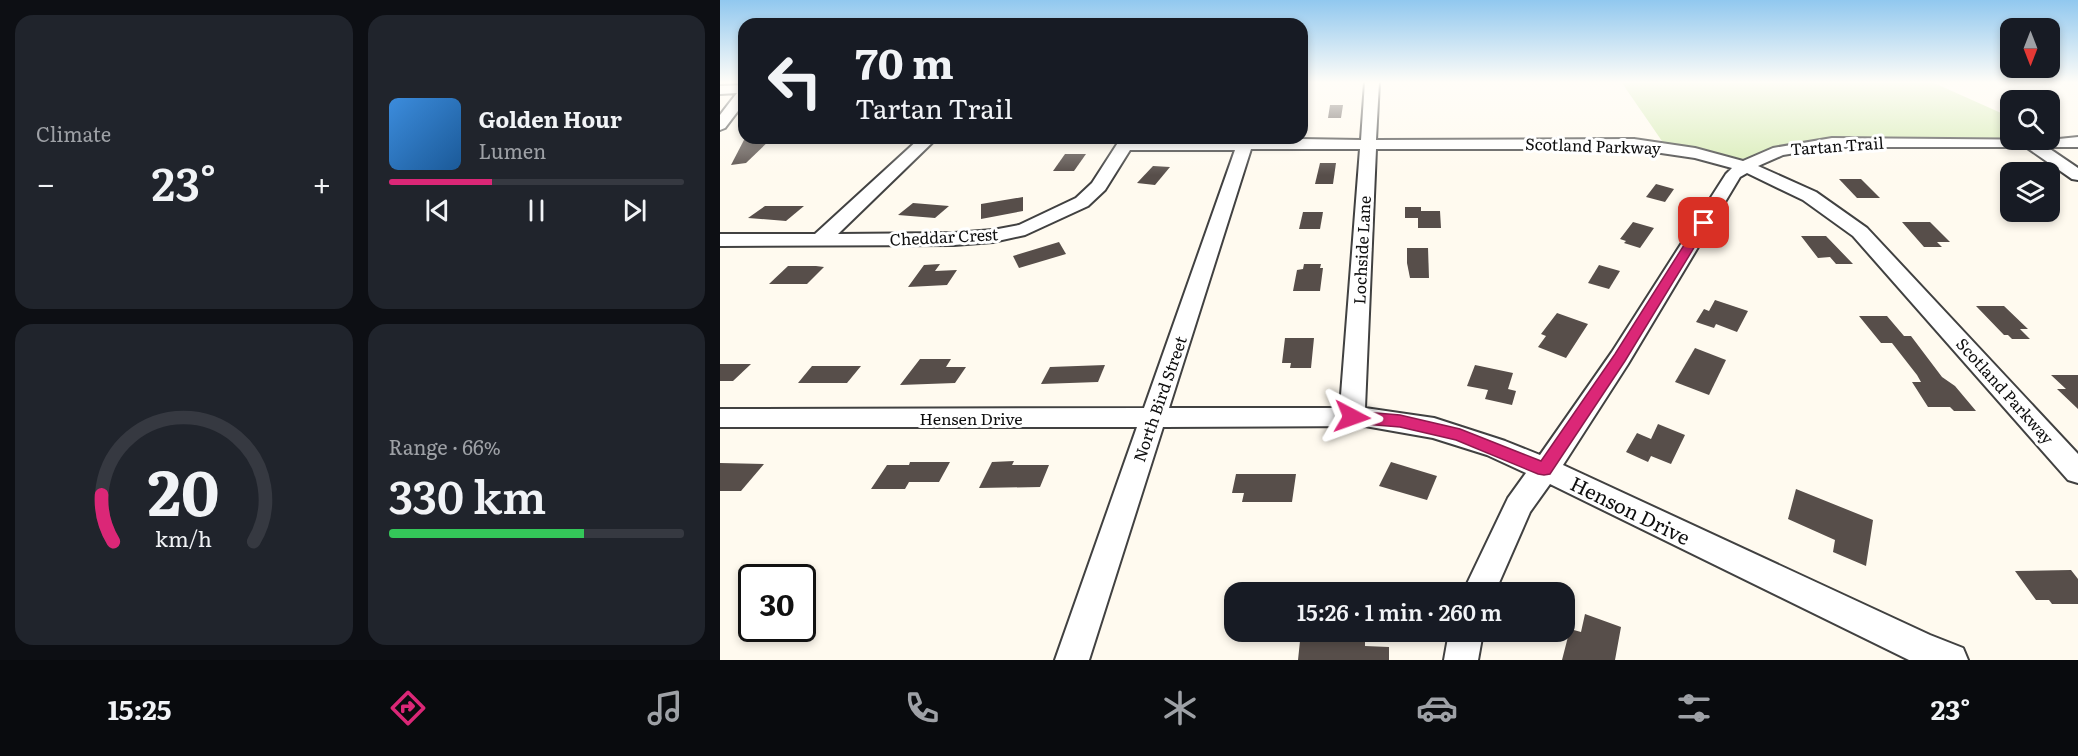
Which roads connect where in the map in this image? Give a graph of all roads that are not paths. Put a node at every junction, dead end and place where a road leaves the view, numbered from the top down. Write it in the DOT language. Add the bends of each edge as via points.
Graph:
graph roads {
  1 [pos="729,113"];
  2 [pos="1370,113"];
  3 [pos="720,125"];
  4 [pos="1308,142"];
  5 [pos="2060,142"];
  6 [pos="2078,142"];
  7 [pos="1369,143"];
  8 [pos="2000,143"];
  9 [pos="923,144"];
  10 [pos="1125,144"];
  11 [pos="1245,144"];
  12 [pos="2040,150"];
  13 [pos="1743,166"];
  14 [pos="2078,175"];
  15 [pos="720,240"];
  16 [pos="820,240"];
  17 [pos="1352,417"];
  18 [pos="720,418"];
  19 [pos="1154,418"];
  20 [pos="1222,419"];
  21 [pos="1544,469"];
  22 [pos="2078,471"];
  23 [pos="1484,582"];
  24 [pos="1464,642"];
  25 [pos="1072,660"];
  26 [pos="1461,660"];
  27 [pos="1951,660"];
  1 -- 3 [label="street"];
  2 -- 7 [label="street, Lochside Lane"];
  4 -- 7 [label="street, Scotland Parkway"];
  5 -- 6 [label="street, Tartan Trail"];
  7 -- 13 [label="street, Scotland Parkway" via="1634,144 1681,150"];
  7 -- 17 [label="street, Lochside Lane"];
  8 -- 13 [label="street, Tartan Trail" via="1818,144 1772,153"];
  9 -- 16 [label="street"];
  10 -- 16 [label="street, Cheddar Crest" via="1099,186 1082,202 1025,229 954,239"];
  11 -- 19 [label="street, North Bird Street"];
  12 -- 14 [label="street"];
  13 -- 21 [label="street, Tartan Trail" via="1730,180 1620,358"];
  13 -- 22 [label="street, Scotland Parkway" via="1822,201 1860,232"];
  15 -- 16 [label="street, Cheddar Crest"];
  17 -- 20 [label="street, Henson Drive"];
  17 -- 21 [label="street, Henson Drive" via="1400,421 1460,435"];
  18 -- 19 [label="street, Hensen Drive"];
  19 -- 20 [label="street, Hensen Drive"];
  19 -- 25 [label="street, North Bird Street"];
  21 -- 23 [label="street, Tartan Trail" via="1518,506"];
  21 -- 27 [label="street, Henson Drive"];
  24 -- 26 [label="street"];
}
